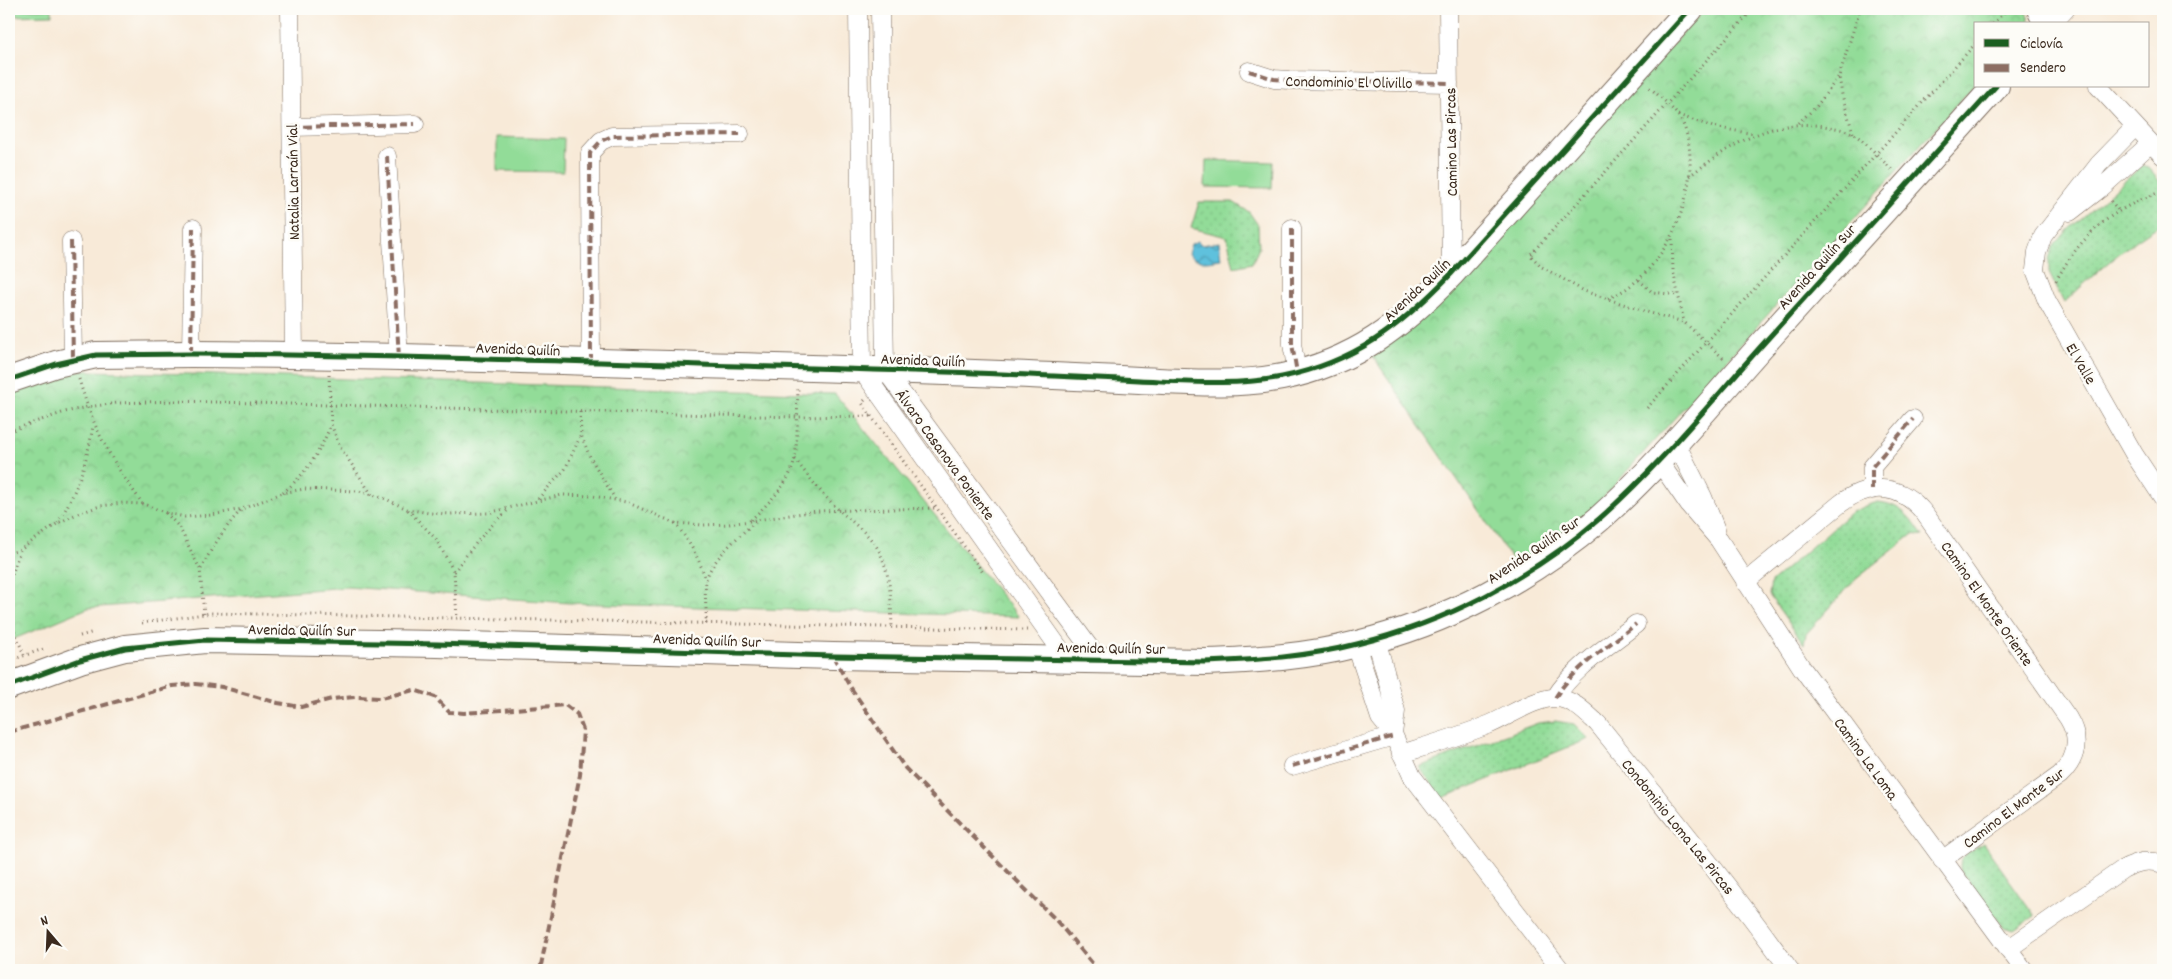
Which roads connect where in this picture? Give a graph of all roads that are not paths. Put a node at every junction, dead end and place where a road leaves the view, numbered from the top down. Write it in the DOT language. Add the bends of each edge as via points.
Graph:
graph roads {
  1 [pos="290,9"];
  2 [pos="858,9"];
  3 [pos="880,9"];
  4 [pos="1448,9"];
  5 [pos="1690,9"];
  6 [pos="2040,9"];
  7 [pos="2066,9"];
  8 [pos="2046,22"];
  9 [pos="2054,22"];
  10 [pos="1249,71"];
  11 [pos="1450,83"];
  12 [pos="1994,88"];
  13 [pos="2100,88"];
  14 [pos="415,124"];
  15 [pos="292,127"];
  16 [pos="2135,127"];
  17 [pos="740,134"];
  18 [pos="2151,143"];
  19 [pos="387,156"];
  20 [pos="2163,156"];
  21 [pos="2055,223"];
  22 [pos="193,228"];
  23 [pos="1292,228"];
  24 [pos="71,242"];
  25 [pos="1451,274"];
  26 [pos="191,354"];
  27 [pos="294,355"];
  28 [pos="399,358"];
  29 [pos="74,359"];
  30 [pos="591,363"];
  31 [pos="1297,373"];
  32 [pos="875,377"];
  33 [pos="9,380"];
  34 [pos="1913,419"];
  35 [pos="1667,450"];
  36 [pos="1872,490"];
  37 [pos="2163,498"];
  38 [pos="1719,540"];
  39 [pos="1745,582"];
  40 [pos="1636,624"];
  41 [pos="1366,642"];
  42 [pos="1067,659"];
  43 [pos="1098,659"];
  44 [pos="9,686"];
  45 [pos="1556,698"];
  46 [pos="1393,735"];
  47 [pos="2076,748"];
  48 [pos="1401,754"];
  49 [pos="1292,766"];
  50 [pos="1942,860"];
  51 [pos="2160,863"];
  52 [pos="2008,949"];
  53 [pos="1561,970"];
  54 [pos="1790,970"];
  55 [pos="2024,970"];
  1 -- 15 [label="street, Natalia Larraín Vial"];
  2 -- 32 [label="street"];
  3 -- 32 [label="street"];
  4 -- 11 [label="street, Camino Las Pircas"];
  5 -- 25 [label="street, Avenida Quilín"];
  6 -- 8 [label="street"];
  7 -- 9 [label="street"];
  10 -- 11 [label="street, Condominio El Olivillo" via="1289,80"];
  11 -- 25 [label="street, Camino Las Pircas"];
  12 -- 35 [label="street, Avenida Quilín Sur"];
  13 -- 16 [label="street"];
  14 -- 15 [label="street"];
  15 -- 27 [label="street, Natalia Larraín Vial"];
  16 -- 18 [label="street"];
  16 -- 21 [label="street, El Valle" via="2099,164"];
  17 -- 30 [label="street" via="612,136 590,152"];
  18 -- 20 [label="street"];
  18 -- 21 [label="street, El Valle" via="2101,188"];
  19 -- 28 [label="street"];
  21 -- 37 [label="street, El Valle" via="2043,236 2035,260 2037,280 2134,454"];
  22 -- 26 [label="street"];
  23 -- 31 [label="street" via="1292,344"];
  24 -- 29 [label="street"];
  25 -- 31 [label="street, Avenida Quilín" via="1420,306 1380,337 1340,358"];
  26 -- 27 [label="street, Avenida Quilín"];
  26 -- 29 [label="street, Avenida Quilín" via="120,354"];
  27 -- 28 [label="street, Avenida Quilín"];
  28 -- 30 [label="street, Avenida Quilín"];
  29 -- 33 [label="street, Avenida Quilín"];
  30 -- 32 [label="street, Avenida Quilín" via="799,368"];
  31 -- 32 [label="street, Avenida Quilín" via="1246,382 1203,383"];
  32 -- 42 [label="street, Álvaro Casanova Poniente"];
  32 -- 43 [label="street, Álvaro Casanova Poniente"];
  34 -- 36 [label="street" via="1872,467"];
  35 -- 38 [label="street, Camino La Loma" via="1703,497"];
  35 -- 38 [label="street, Camino La Loma" via="1689,505"];
  35 -- 41 [label="street, Avenida Quilín Sur" via="1600,518 1520,577 1443,615"];
  36 -- 39 [label="street" via="1846,499"];
  36 -- 47 [label="street, Camino El Monte Oriente" via="1899,492 1922,509 2068,718 2075,733"];
  38 -- 39 [label="street, Camino La Loma"];
  39 -- 50 [label="street, Camino La Loma" via="1802,668"];
  40 -- 45 [label="street" via="1574,674"];
  41 -- 43 [label="street, Avenida Quilín Sur" via="1309,654 1256,660"];
  41 -- 46 [label="street" via="1380,718"];
  42 -- 43 [label="street, Avenida Quilín Sur"];
  42 -- 44 [label="street, Avenida Quilín Sur" via="205,640 125,648 80,660"];
  45 -- 48 [label="street" via="1538,702 1459,736"];
  45 -- 54 [label="street, Condominio Loma Las Pircas" via="1584,710 1598,724 1689,836"];
  46 -- 48 [label="street"];
  46 -- 49 [label="street"];
  47 -- 50 [label="street, Camino El Monte Sur" via="2071,762 2060,775"];
  48 -- 53 [label="street" via="1412,776"];
  50 -- 52 [label="street, Camino La Loma"];
  51 -- 52 [label="street" via="2140,862 2123,869"];
  52 -- 55 [label="street, Camino La Loma"];
}
